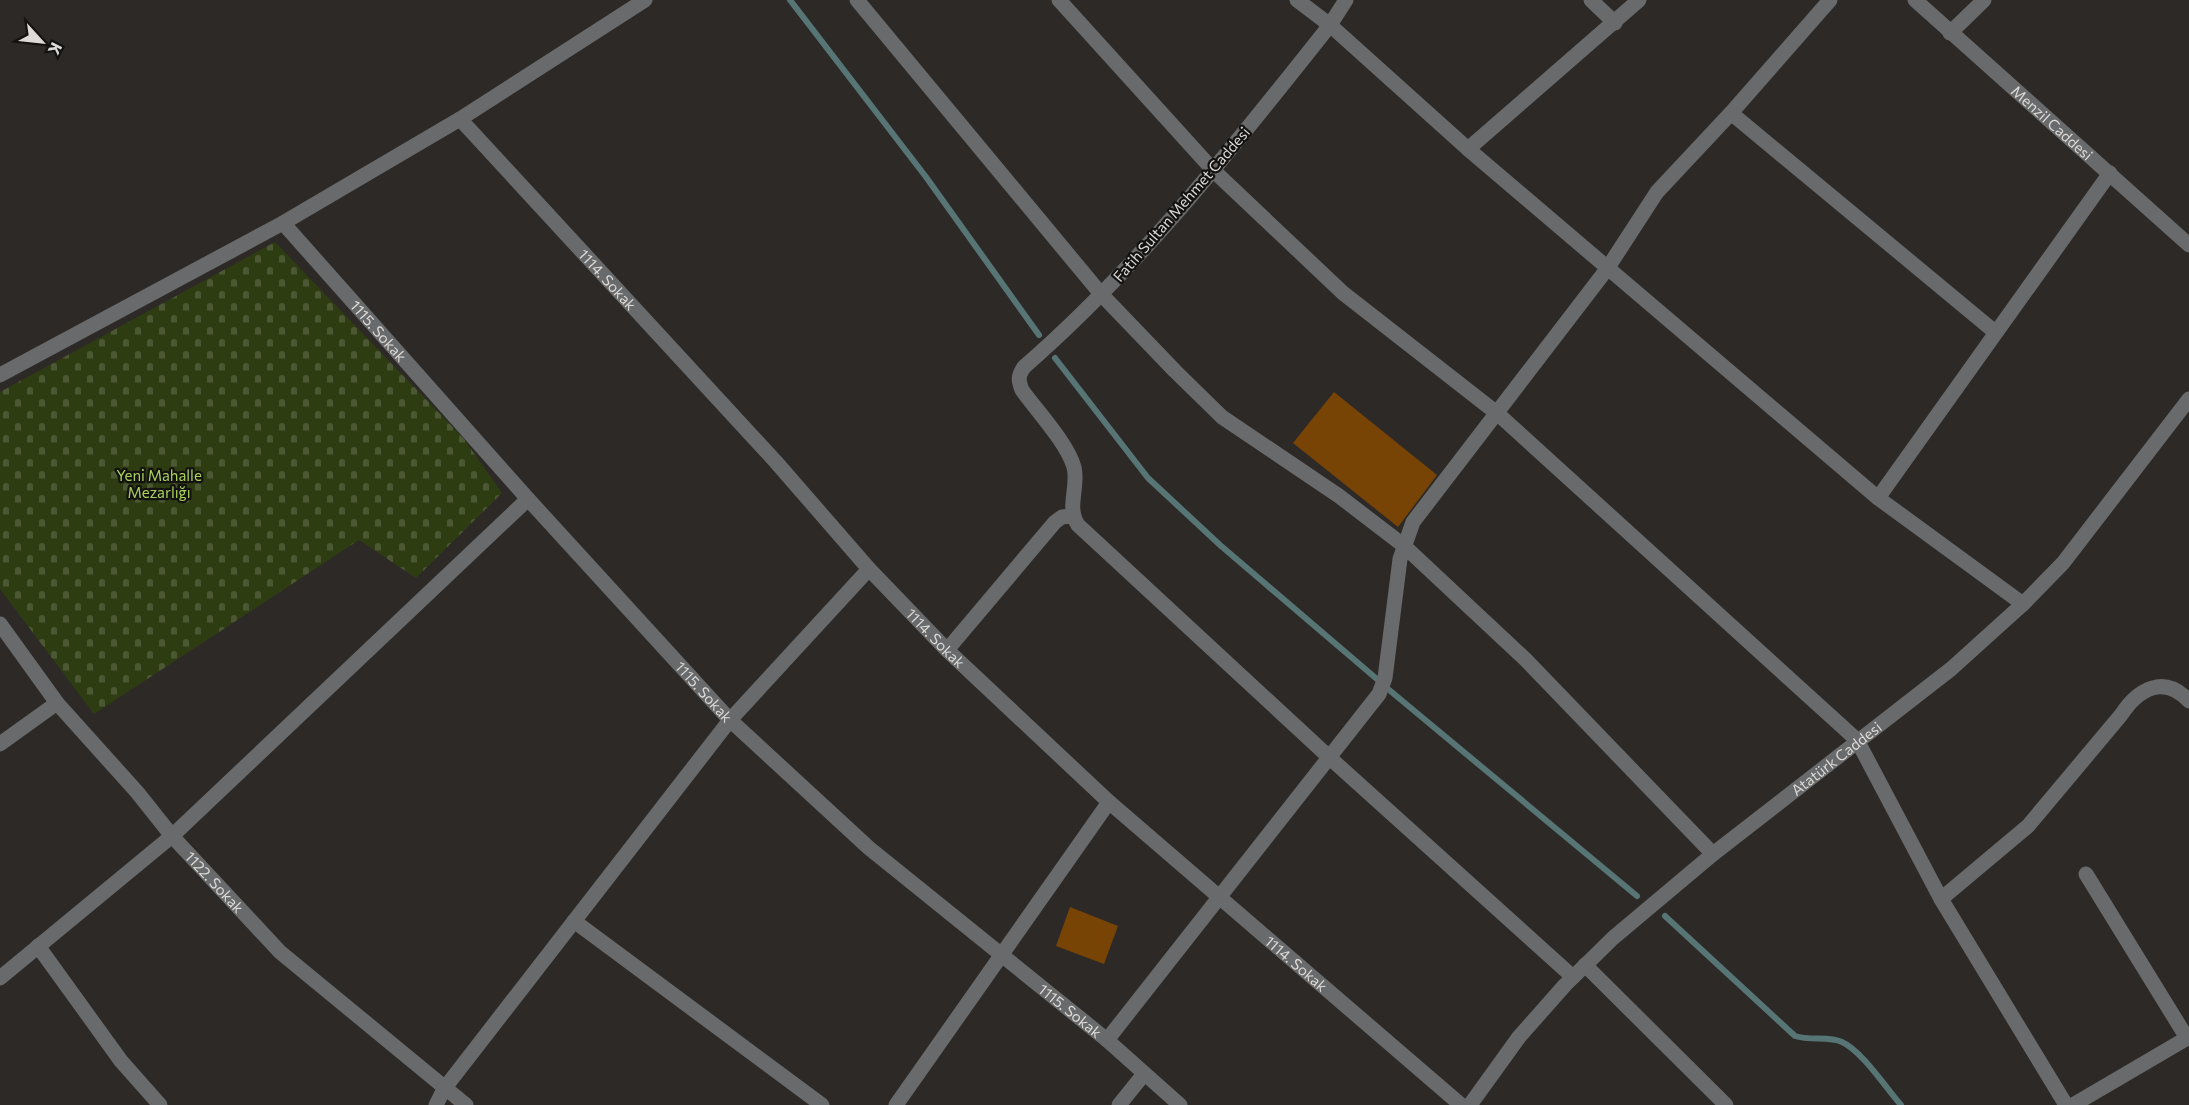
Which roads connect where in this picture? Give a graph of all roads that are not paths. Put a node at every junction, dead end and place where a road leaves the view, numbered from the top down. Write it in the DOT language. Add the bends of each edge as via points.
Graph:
graph roads {
  1 [pos="645,0"];
  2 [pos="857,0"];
  3 [pos="1059,0"];
  4 [pos="1297,0"];
  5 [pos="1346,0"];
  6 [pos="1592,0"];
  7 [pos="1639,0"];
  8 [pos="1830,0"];
  9 [pos="1915,0"];
  10 [pos="1984,0"];
  11 [pos="1615,23"];
  12 [pos="1330,25"];
  13 [pos="1950,33"];
  14 [pos="1731,113"];
  15 [pos="460,119"];
  16 [pos="1468,149"];
  17 [pos="1214,171"];
  18 [pos="2110,173"];
  19 [pos="283,223"];
  20 [pos="2189,245"];
  21 [pos="1607,269"];
  22 [pos="1101,294"];
  23 [pos="1995,332"];
  24 [pos="0,375"];
  25 [pos="2189,399"];
  26 [pos="1498,414"];
  27 [pos="1878,498"];
  28 [pos="528,499"];
  29 [pos="1072,516"];
  30 [pos="1403,545"];
  31 [pos="869,569"];
  32 [pos="2023,604"];
  33 [pos="0,624"];
  34 [pos="947,650"];
  35 [pos="2189,701"];
  36 [pos="57,703"];
  37 [pos="730,720"];
  38 [pos="1857,740"];
  39 [pos="0,744"];
  40 [pos="1330,758"];
  41 [pos="1109,802"];
  42 [pos="172,836"];
  43 [pos="1713,854"];
  44 [pos="2085,874"];
  45 [pos="1221,898"];
  46 [pos="1941,899"];
  47 [pos="574,921"];
  48 [pos="38,946"];
  49 [pos="1002,955"];
  50 [pos="1586,965"];
  51 [pos="1573,977"];
  52 [pos="0,978"];
  53 [pos="2188,1038"];
  54 [pos="1107,1040"];
  55 [pos="1144,1074"];
  56 [pos="444,1089"];
  57 [pos="160,1105"];
  58 [pos="436,1105"];
  59 [pos="466,1105"];
  60 [pos="822,1105"];
  61 [pos="896,1105"];
  62 [pos="1119,1105"];
  63 [pos="1180,1105"];
  64 [pos="1461,1105"];
  65 [pos="1470,1105"];
  66 [pos="1726,1105"];
  67 [pos="2066,1105"];
  68 [pos="2073,1105"];
  1 -- 15 [label="street"];
  2 -- 22 [label="street"];
  3 -- 17 [label="street"];
  4 -- 12 [label="street"];
  5 -- 12 [label="street, Fatih Sultan Mehmet Caddesi"];
  6 -- 11 [label="street"];
  7 -- 11 [label="street"];
  8 -- 14 [label="street"];
  9 -- 13 [label="street, Menzil Caddesi"];
  10 -- 13 [label="street"];
  11 -- 16 [label="street"];
  12 -- 16 [label="street"];
  12 -- 17 [label="street, Fatih Sultan Mehmet Caddesi"];
  13 -- 18 [label="street, Menzil Caddesi"];
  14 -- 21 [label="street" via="1657,192"];
  14 -- 23 [label="street"];
  15 -- 19 [label="street"];
  15 -- 31 [label="street, 1114. Sokak" via="776,462"];
  16 -- 21 [label="street"];
  17 -- 22 [label="street, Fatih Sultan Mehmet Caddesi"];
  17 -- 26 [label="street" via="1342,293"];
  18 -- 20 [label="street, Menzil Caddesi"];
  18 -- 23 [label="street"];
  19 -- 24 [label="street"];
  19 -- 28 [label="street, 1115. Sokak"];
  21 -- 26 [label="street"];
  21 -- 27 [label="street"];
  22 -- 29 [label="street, Fatih Sultan Mehmet Caddesi" via="1019,375 1022,390 1073,464 1076,479"];
  22 -- 30 [label="street" via="1222,417 1339,496"];
  23 -- 27 [label="street"];
  25 -- 32 [label="street, Atatürk Caddesi" via="2063,563"];
  26 -- 30 [label="street" via="1413,522"];
  26 -- 38 [label="street"];
  27 -- 32 [label="street"];
  28 -- 37 [label="street, 1115. Sokak"];
  28 -- 42 [label="street"];
  29 -- 34 [label="street" via="1055,522"];
  29 -- 40 [label="street"];
  30 -- 40 [label="street" via="1382,689"];
  30 -- 43 [label="street" via="1526,659"];
  31 -- 34 [label="street, 1114. Sokak"];
  31 -- 37 [label="street"];
  32 -- 38 [label="street, Atatürk Caddesi" via="1951,669"];
  33 -- 36 [label="street, 1122. Sokak"];
  34 -- 41 [label="street, 1114. Sokak"];
  35 -- 46 [label="street" via="2181,692 2165,687 2148,688 2132,698 2028,826"];
  36 -- 39 [label="street"];
  36 -- 42 [label="street, 1122. Sokak"];
  37 -- 47 [label="street"];
  37 -- 49 [label="street, 1115. Sokak" via="869,848"];
  38 -- 43 [label="street, Atatürk Caddesi"];
  38 -- 46 [label="street"];
  40 -- 45 [label="street"];
  40 -- 51 [label="street"];
  41 -- 45 [label="street, 1114. Sokak"];
  41 -- 49 [label="street"];
  42 -- 48 [label="street"];
  42 -- 56 [label="street, 1122. Sokak" via="280,952"];
  43 -- 50 [label="street, Atatürk Caddesi"];
  44 -- 53 [label="street"];
  45 -- 54 [label="street"];
  45 -- 64 [label="street, 1114. Sokak"];
  46 -- 67 [label="street"];
  47 -- 56 [label="street"];
  47 -- 60 [label="street"];
  48 -- 52 [label="street"];
  48 -- 57 [label="street" via="121,1061"];
  49 -- 54 [label="street, 1115. Sokak"];
  49 -- 61 [label="street"];
  50 -- 51 [label="street, Atatürk Caddesi"];
  50 -- 66 [label="street"];
  51 -- 65 [label="street, Atatürk Caddesi" via="1519,1037"];
  53 -- 68 [label="street"];
  54 -- 55 [label="street, 1115. Sokak"];
  55 -- 62 [label="street"];
  55 -- 63 [label="street, 1115. Sokak"];
  56 -- 58 [label="street"];
  56 -- 59 [label="street, 1122. Sokak"];
}
